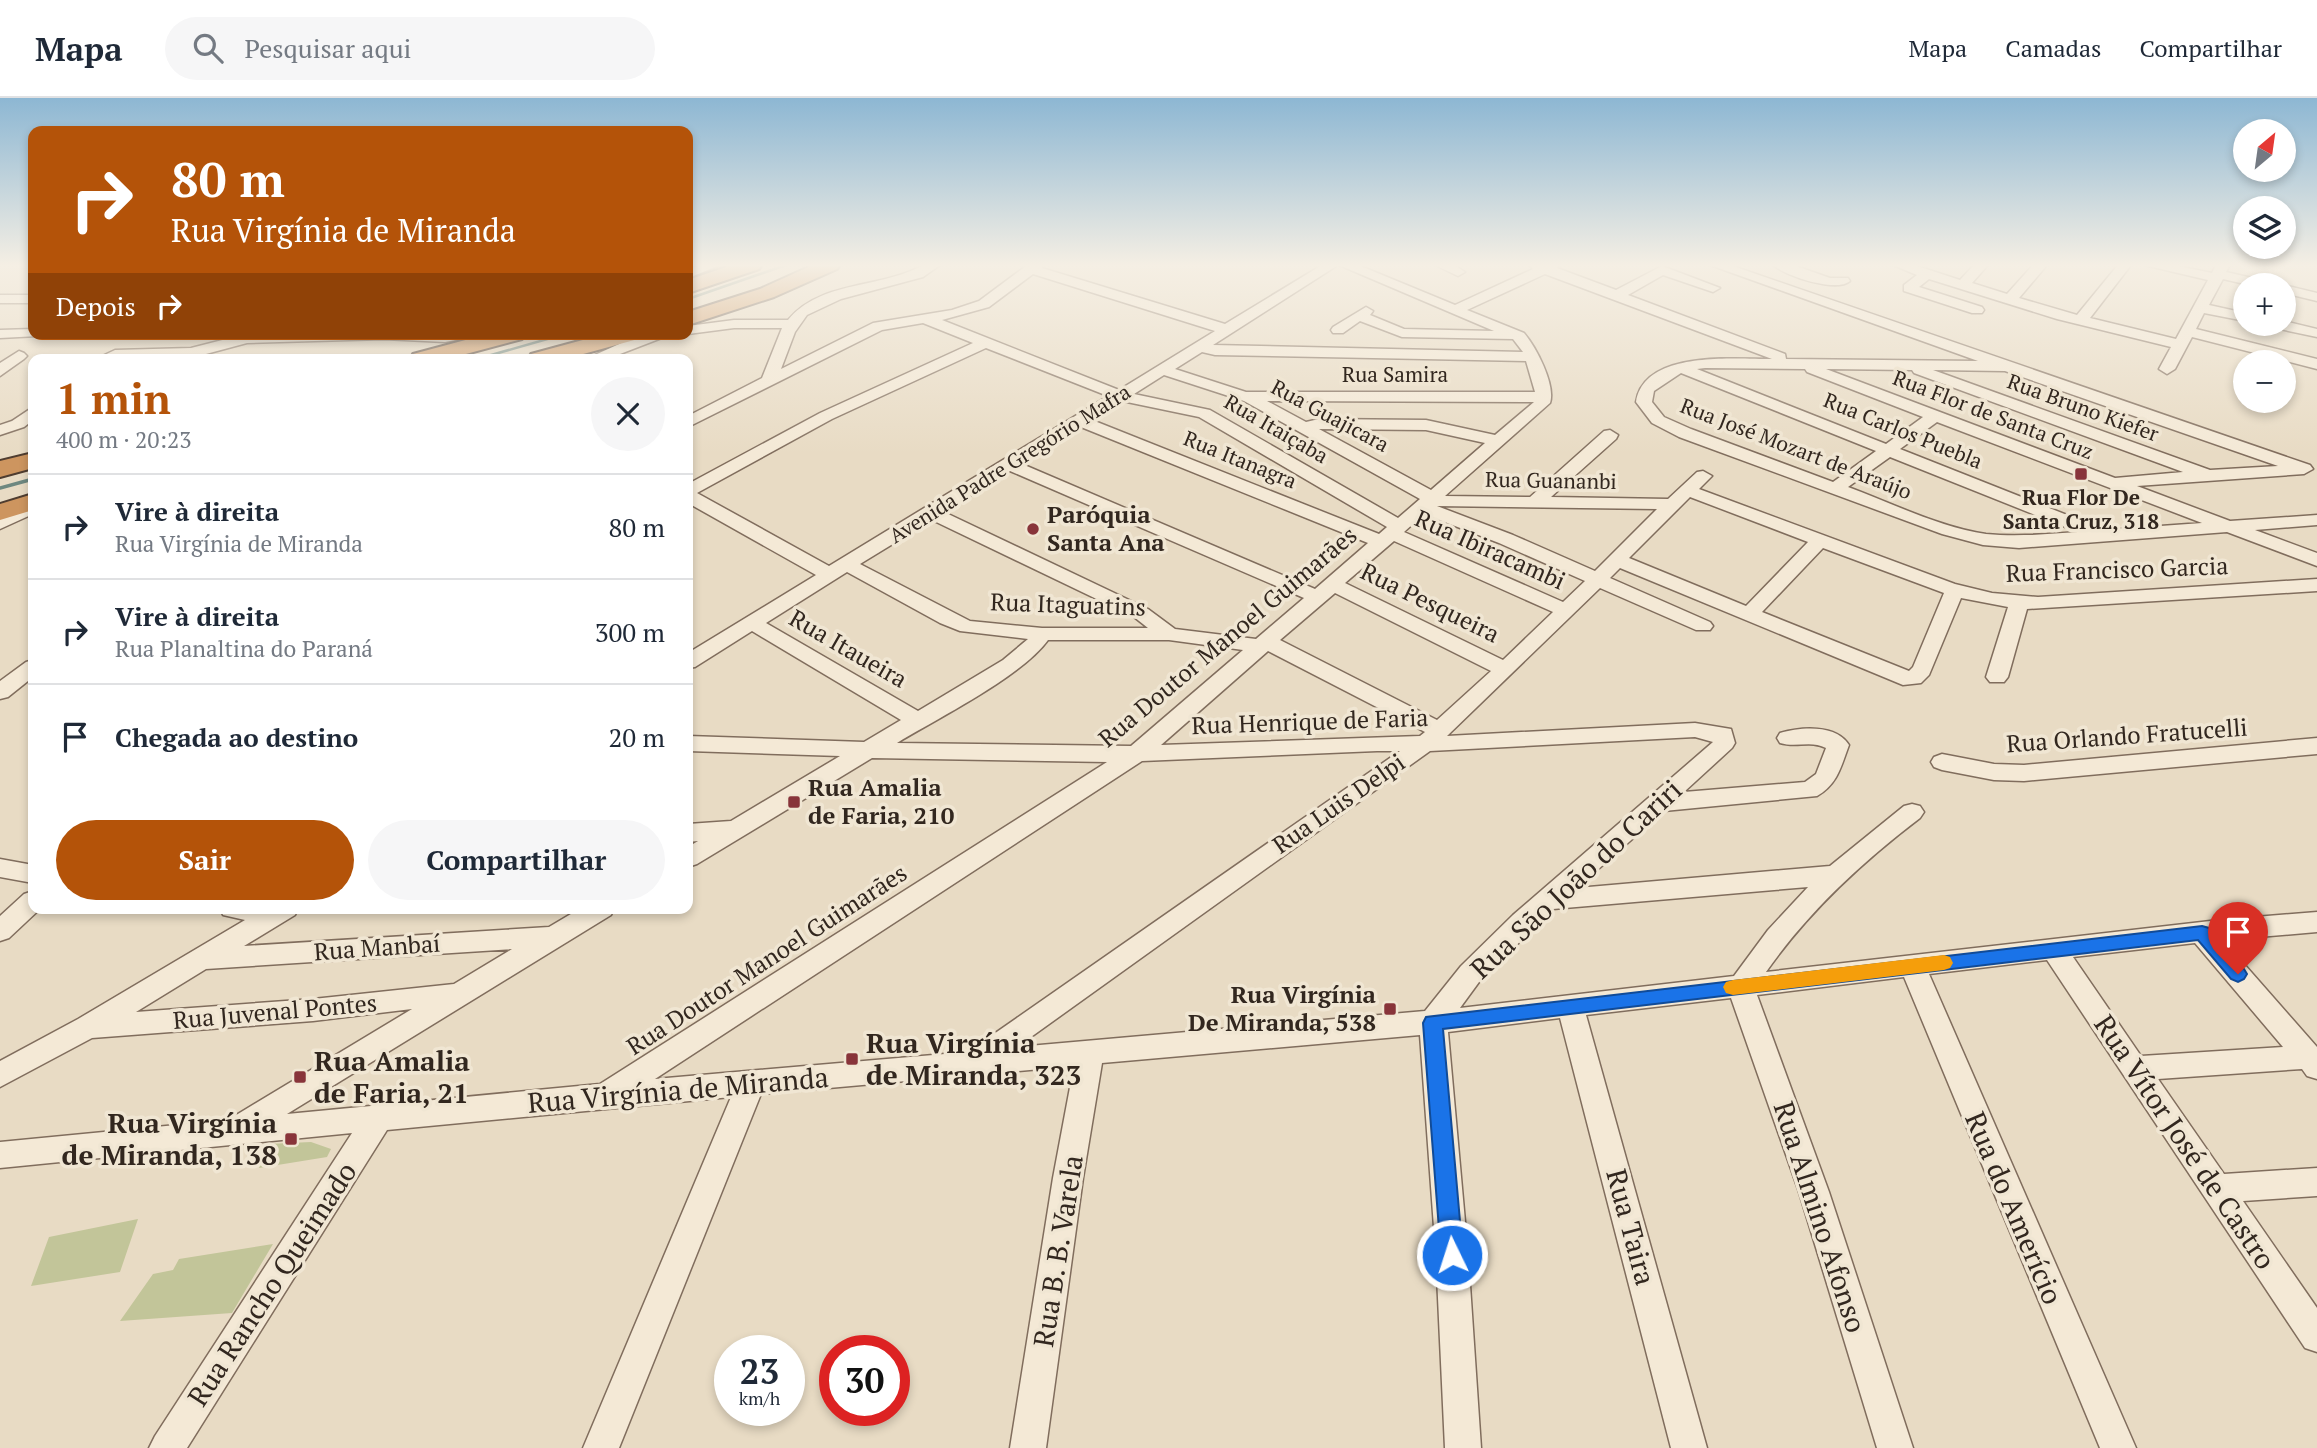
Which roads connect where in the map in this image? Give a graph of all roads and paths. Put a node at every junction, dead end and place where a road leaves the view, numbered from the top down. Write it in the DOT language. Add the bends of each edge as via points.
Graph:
graph roads {
  1 [pos="790,328"];
  2 [pos="874,328"];
  3 [pos="949,328"];
  4 [pos="1222,328"];
  5 [pos="1231,328"];
  6 [pos="1341,328"];
  7 [pos="1392,328"];
  8 [pos="1500,328"];
  9 [pos="1702,328"];
  10 [pos="1896,328"];
  11 [pos="2121,328"];
  12 [pos="2191,328"];
  13 [pos="2296,329"];
  14 [pos="1228,330"];
  15 [pos="1338,330"];
  16 [pos="28,333"];
  17 [pos="2317,333"];
  18 [pos="0,334"];
  19 [pos="1518,336"];
  20 [pos="2185,339"];
  21 [pos="243,340"];
  22 [pos="492,340"];
  23 [pos="608,340"];
  24 [pos="644,340"];
  25 [pos="985,343"];
  26 [pos="1200,347"];
  27 [pos="153,354"];
  28 [pos="440,354"];
  29 [pos="557,354"];
  30 [pos="606,354"];
  31 [pos="19,356"];
  32 [pos="1532,357"];
  33 [pos="2317,363"];
  34 [pos="1798,364"];
  35 [pos="1907,365"];
  36 [pos="2004,366"];
  37 [pos="1681,368"];
  38 [pos="2167,369"];
  39 [pos="1163,370"];
  40 [pos="0,371"];
  41 [pos="769,381"];
  42 [pos="1121,396"];
  43 [pos="1247,396"];
  44 [pos="1544,397"];
  45 [pos="28,415"];
  46 [pos="1935,416"];
  47 [pos="693,419"];
  48 [pos="1081,421"];
  49 [pos="1305,427"];
  50 [pos="4,430"];
  51 [pos="1610,435"];
  52 [pos="1498,440"];
  53 [pos="1888,450"];
  54 [pos="28,461"];
  55 [pos="1010,465"];
  56 [pos="0,469"];
  57 [pos="2310,469"];
  58 [pos="2206,475"];
  59 [pos="2112,483"];
  60 [pos="693,488"];
  61 [pos="1836,488"];
  62 [pos="1688,490"];
  63 [pos="693,499"];
  64 [pos="1428,502"];
  65 [pos="1533,504"];
  66 [pos="28,505"];
  67 [pos="28,507"];
  68 [pos="0,512"];
  69 [pos="932,513"];
  70 [pos="2317,520"];
  71 [pos="0,524"];
  72 [pos="2232,527"];
  73 [pos="1391,534"];
  74 [pos="2107,537"];
  75 [pos="1821,540"];
  76 [pos="1618,560"];
  77 [pos="2317,560"];
  78 [pos="839,570"];
  79 [pos="1600,579"];
  80 [pos="2317,585"];
  81 [pos="1325,590"];
  82 [pos="1954,591"];
  83 [pos="2019,603"];
  84 [pos="1567,611"];
  85 [pos="1748,615"];
  86 [pos="752,623"];
  87 [pos="1703,626"];
  88 [pos="1042,634"];
  89 [pos="1169,634"];
  90 [pos="1262,644"];
  91 [pos="693,659"];
  92 [pos="1504,669"];
  93 [pos="28,671"];
  94 [pos="1997,677"];
  95 [pos="0,692"];
  96 [pos="917,720"];
  97 [pos="1723,734"];
  98 [pos="1432,737"];
  99 [pos="1788,738"];
  100 [pos="693,743"];
  101 [pos="2317,746"];
  102 [pos="869,750"];
  103 [pos="1136,754"];
  104 [pos="1942,762"];
  105 [pos="1657,803"];
  106 [pos="1912,812"];
  107 [pos="738,828"];
  108 [pos="693,832"];
  109 [pos="693,855"];
  110 [pos="0,868"];
  111 [pos="28,873"];
  112 [pos="1835,875"];
  113 [pos="1548,900"];
  114 [pos="28,906"];
  115 [pos="277,914"];
  116 [pos="591,914"];
  117 [pos="2317,922"];
  118 [pos="0,931"];
  119 [pos="2202,933"];
  120 [pos="552,937"];
  121 [pos="2053,949"];
  122 [pos="202,960"];
  123 [pos="1912,966"];
  124 [pos="1741,986"];
  125 [pos="461,992"];
  126 [pos="1570,1006"];
  127 [pos="1433,1023"];
  128 [pos="88,1027"];
  129 [pos="1090,1053"];
  130 [pos="2313,1062"];
  131 [pos="972,1064"];
  132 [pos="2135,1068"];
  133 [pos="0,1075"];
  134 [pos="751,1084"];
  135 [pos="604,1096"];
  136 [pos="378,1119"];
  137 [pos="234,1132"];
  138 [pos="0,1155"];
  139 [pos="2317,1182"];
  140 [pos="2215,1189"];
  141 [pos="2317,1336"];
  142 [pos="167,1448"];
  143 [pos="601,1448"];
  144 [pos="1028,1448"];
  145 [pos="1463,1448"];
  146 [pos="1689,1448"];
  147 [pos="1895,1448"];
  148 [pos="2118,1448"];
  1 -- 41 [label="street"];
  2 -- 41 [label="street"];
  3 -- 25 [label="street, Rua Itaiçaba"];
  4 -- 14 [label="street"];
  5 -- 14 [label="street, Avenida Padre Gregório Mafra"];
  6 -- 15 [label="street"];
  7 -- 19 [label="street" via="1402,333"];
  8 -- 19 [label="street"];
  9 -- 34 [label="street, Rua Flor de Santa Cruz"];
  10 -- 36 [label="street"];
  11 -- 20 [label="street"];
  12 -- 20 [label="street"];
  13 -- 17 [label="street"];
  14 -- 26 [label="street, Avenida Padre Gregório Mafra"];
  16 -- 18 [label="street"];
  19 -- 32 [label="street"];
  20 -- 33 [label="street"];
  20 -- 38 [label="street"];
  21 -- 27 [label="street" via="191,353"];
  22 -- 28 [label="highway"];
  23 -- 29 [label="highway"];
  24 -- 30 [label="street"];
  25 -- 42 [label="street, Rua Itaiçaba"];
  25 -- 60 [label="street" via="826,416"];
  26 -- 32 [label="street"];
  26 -- 39 [label="street, Avenida Padre Gregório Mafra"];
  31 -- 40 [label="street"];
  32 -- 44 [label="street"];
  34 -- 35 [label="street, Rua José Mozart de Araújo"];
  34 -- 37 [label="street, Rua José Mozart de Araújo" via="1730,362"];
  34 -- 46 [label="street, Rua Flor de Santa Cruz"];
  35 -- 36 [label="street, Rua José Mozart de Araújo"];
  35 -- 58 [label="street, Rua Bruno Kiefer"];
  36 -- 57 [label="street"];
  37 -- 53 [label="street, Rua Carlos Puebla"];
  37 -- 61 [label="street, Rua José Mozart de Araújo" via="1643,394 1647,409 1658,420"];
  39 -- 42 [label="street, Avenida Padre Gregório Mafra"];
  39 -- 43 [label="street, Rua Guajicara"];
  41 -- 47 [label="street"];
  42 -- 48 [label="street, Avenida Padre Gregório Mafra"];
  42 -- 73 [label="street, Rua Itaiçaba" via="1205,413"];
  43 -- 44 [label="street, Rua Samira"];
  43 -- 49 [label="street, Rua Guajicara"];
  44 -- 52 [label="street, Rua Doutor Manoel Guimarães"];
  45 -- 50 [label="street"];
  46 -- 53 [label="street"];
  46 -- 59 [label="street, Rua Flor de Santa Cruz"];
  48 -- 55 [label="street, Avenida Padre Gregório Mafra"];
  48 -- 73 [label="street, Rua Itanagra"];
  49 -- 52 [label="street" via="1426,425"];
  49 -- 64 [label="street, Rua Guajicara"];
  51 -- 65 [label="street"];
  52 -- 64 [label="street, Rua Doutor Manoel Guimarães"];
  53 -- 61 [label="street"];
  53 -- 74 [label="street, Rua Carlos Puebla"];
  54 -- 56 [label="highway"];
  55 -- 69 [label="street, Avenida Padre Gregório Mafra"];
  55 -- 81 [label="street, Rua Pesqueira"];
  57 -- 58 [label="street"];
  58 -- 59 [label="street"];
  59 -- 72 [label="street, Rua Flor de Santa Cruz"];
  61 -- 74 [label="street, Rua José Mozart de Araújo" via="1983,539 2019,542"];
  62 -- 65 [label="street, Rua Guananbi"];
  62 -- 75 [label="street, Rua Francisco Garcia"];
  62 -- 76 [label="street, Rua Luis Delpi"];
  63 -- 78 [label="street, Rua Itaguatins" via="791,556"];
  64 -- 65 [label="street, Rua Guananbi"];
  64 -- 73 [label="street, Rua Doutor Manoel Guimarães"];
  64 -- 79 [label="street, Rua Guajicara"];
  66 -- 68 [label="highway"];
  67 -- 71 [label="street"];
  69 -- 78 [label="street, Avenida Padre Gregório Mafra"];
  69 -- 89 [label="street" via="1141,613"];
  70 -- 72 [label="street, Rua José Mozart de Araújo"];
  72 -- 74 [label="street, Rua José Mozart de Araújo"];
  72 -- 77 [label="street, Rua Flor de Santa Cruz"];
  73 -- 81 [label="street, Rua Doutor Manoel Guimarães"];
  73 -- 84 [label="street, Rua Ibiracambi"];
  75 -- 82 [label="street, Rua Francisco Garcia"];
  75 -- 85 [label="street"];
  76 -- 79 [label="street, Rua Luis Delpi"];
  76 -- 85 [label="street"];
  78 -- 86 [label="street, Avenida Padre Gregório Mafra"];
  78 -- 88 [label="street, Rua Itaguatins" via="961,625"];
  79 -- 84 [label="street, Rua Luis Delpi"];
  79 -- 87 [label="street, Rua Guajicara"];
  80 -- 83 [label="street, Rua Francisco Garcia"];
  81 -- 90 [label="street, Rua Doutor Manoel Guimarães"];
  81 -- 92 [label="street, Rua Pesqueira"];
  82 -- 83 [label="street, Rua Francisco Garcia"];
  82 -- 85 [label="street" via="1922,670 1909,679"];
  83 -- 94 [label="street"];
  84 -- 92 [label="street, Rua Luis Delpi"];
  86 -- 91 [label="street, Avenida Padre Gregório Mafra"];
  86 -- 96 [label="street, Rua Itaueira"];
  88 -- 89 [label="street, Rua Itaguatins"];
  88 -- 96 [label="street" via="1023,656"];
  89 -- 90 [label="street, Rua Itaguatins"];
  90 -- 98 [label="street, Rua Itaguatins"];
  90 -- 103 [label="street, Rua Doutor Manoel Guimarães"];
  92 -- 98 [label="street, Rua Luis Delpi"];
  93 -- 95 [label="street"];
  96 -- 102 [label="street"];
  97 -- 98 [label="street, Rua Henrique de Faria" via="1695,730"];
  97 -- 105 [label="street, Rua São João do Cariri" via="1724,743 1718,750"];
  98 -- 103 [label="street, Rua Henrique de Faria"];
  98 -- 131 [label="street, Rua Luis Delpi"];
  99 -- 105 [label="street" via="1821,736 1837,743 1826,777 1816,788"];
  100 -- 102 [label="street, Rua Henrique de Faria"];
  101 -- 104 [label="street, Rua Orlando Fratucelli" via="2024,773"];
  102 -- 103 [label="street, Rua Henrique de Faria"];
  102 -- 107 [label="street"];
  103 -- 135 [label="street, Rua Doutor Manoel Guimarães"];
  105 -- 113 [label="street, Rua São João do Cariri"];
  106 -- 112 [label="street"];
  107 -- 108 [label="street"];
  107 -- 109 [label="street"];
  110 -- 111 [label="street"];
  112 -- 113 [label="street"];
  112 -- 124 [label="street" via="1779,934"];
  113 -- 127 [label="street, Rua São João do Cariri" via="1470,974"];
  114 -- 118 [label="street"];
  115 -- 122 [label="street"];
  116 -- 120 [label="street"];
  117 -- 119 [label="street, Rua Virgínia de Miranda"];
  119 -- 121 [label="street, Rua Virgínia de Miranda"];
  119 -- 130 [label="street"];
  120 -- 122 [label="street, Rua Manbaí"];
  120 -- 125 [label="street"];
  121 -- 123 [label="street, Rua Virgínia de Miranda"];
  121 -- 132 [label="street, Rua Vítor José de Castro"];
  122 -- 128 [label="street"];
  123 -- 124 [label="street, Rua Virgínia de Miranda"];
  123 -- 148 [label="street, Rua do Amerício"];
  124 -- 126 [label="street, Rua Virgínia de Miranda"];
  124 -- 147 [label="street, Rua Almino Afonso" via="1814,1192"];
  125 -- 128 [label="street, Rua Juvenal Pontes" via="313,1010"];
  125 -- 137 [label="street"];
  126 -- 127 [label="street, Rua Virgínia de Miranda"];
  126 -- 146 [label="street, Rua Taira"];
  127 -- 129 [label="street, Rua Virgínia de Miranda"];
  127 -- 145 [label="street"];
  128 -- 133 [label="street"];
  129 -- 131 [label="street, Rua Virgínia de Miranda"];
  129 -- 144 [label="street, Rua B. B. Varela"];
  130 -- 132 [label="street"];
  131 -- 134 [label="street, Rua Virgínia de Miranda"];
  132 -- 140 [label="street, Rua Vítor José de Castro"];
  134 -- 135 [label="street, Rua Virgínia de Miranda"];
  134 -- 143 [label="street"];
  135 -- 136 [label="street, Rua Virgínia de Miranda"];
  136 -- 137 [label="street, Rua Virgínia de Miranda"];
  136 -- 142 [label="street, Rua Rancho Queimado"];
  137 -- 138 [label="street, Rua Virgínia de Miranda"];
  139 -- 140 [label="street"];
  140 -- 141 [label="street, Rua Vítor José de Castro"];
}
